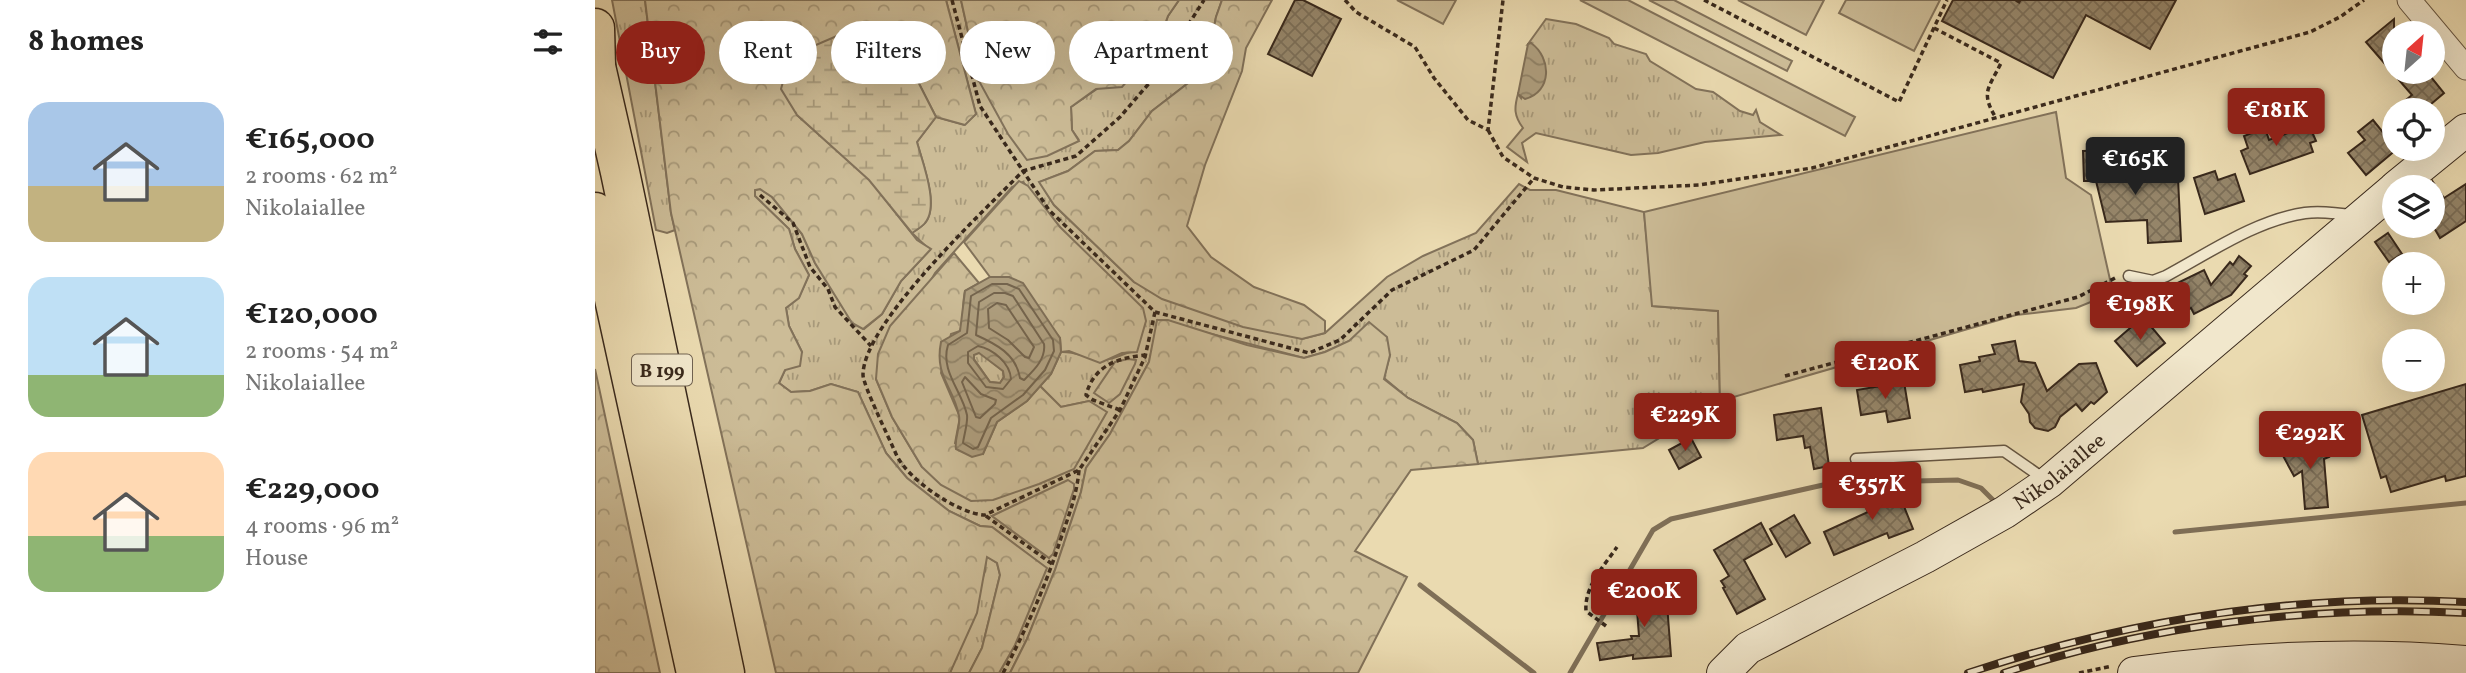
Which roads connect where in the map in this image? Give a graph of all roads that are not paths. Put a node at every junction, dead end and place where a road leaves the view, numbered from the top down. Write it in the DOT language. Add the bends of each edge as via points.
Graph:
graph roads {
  1 [pos="2409,0"];
  2 [pos="595,28"];
  3 [pos="596,65"];
  4 [pos="2466,68"];
  5 [pos="2466,130"];
  6 [pos="2411,175"];
  7 [pos="2382,199"];
  8 [pos="595,212"];
  9 [pos="2360,217"];
  10 [pos="2129,276"];
  11 [pos="1856,459"];
  12 [pos="2049,482"];
  13 [pos="2466,662"];
  14 [pos="696,673"];
  15 [pos="725,673"];
  16 [pos="1723,673"];
  17 [pos="2134,673"];
  1 -- 4 [label="street"];
  2 -- 3 [label="highway, B 199"];
  3 -- 15 [label="highway, B 199"];
  5 -- 6 [label="street, Nikolaiallee"];
  7 -- 9 [label="street, Nikolaiallee"];
  8 -- 14 [label="highway, B 199"];
  9 -- 10 [label="lane" via="2304,213 2251,231 2167,276 2153,281"];
  9 -- 12 [label="street, Nikolaiallee"];
  11 -- 12 [label="lane" via="2004,451"];
  12 -- 16 [label="street, Nikolaiallee" via="1925,557 1748,648"];
  13 -- 17 [label="street" via="2302,657"];
}
